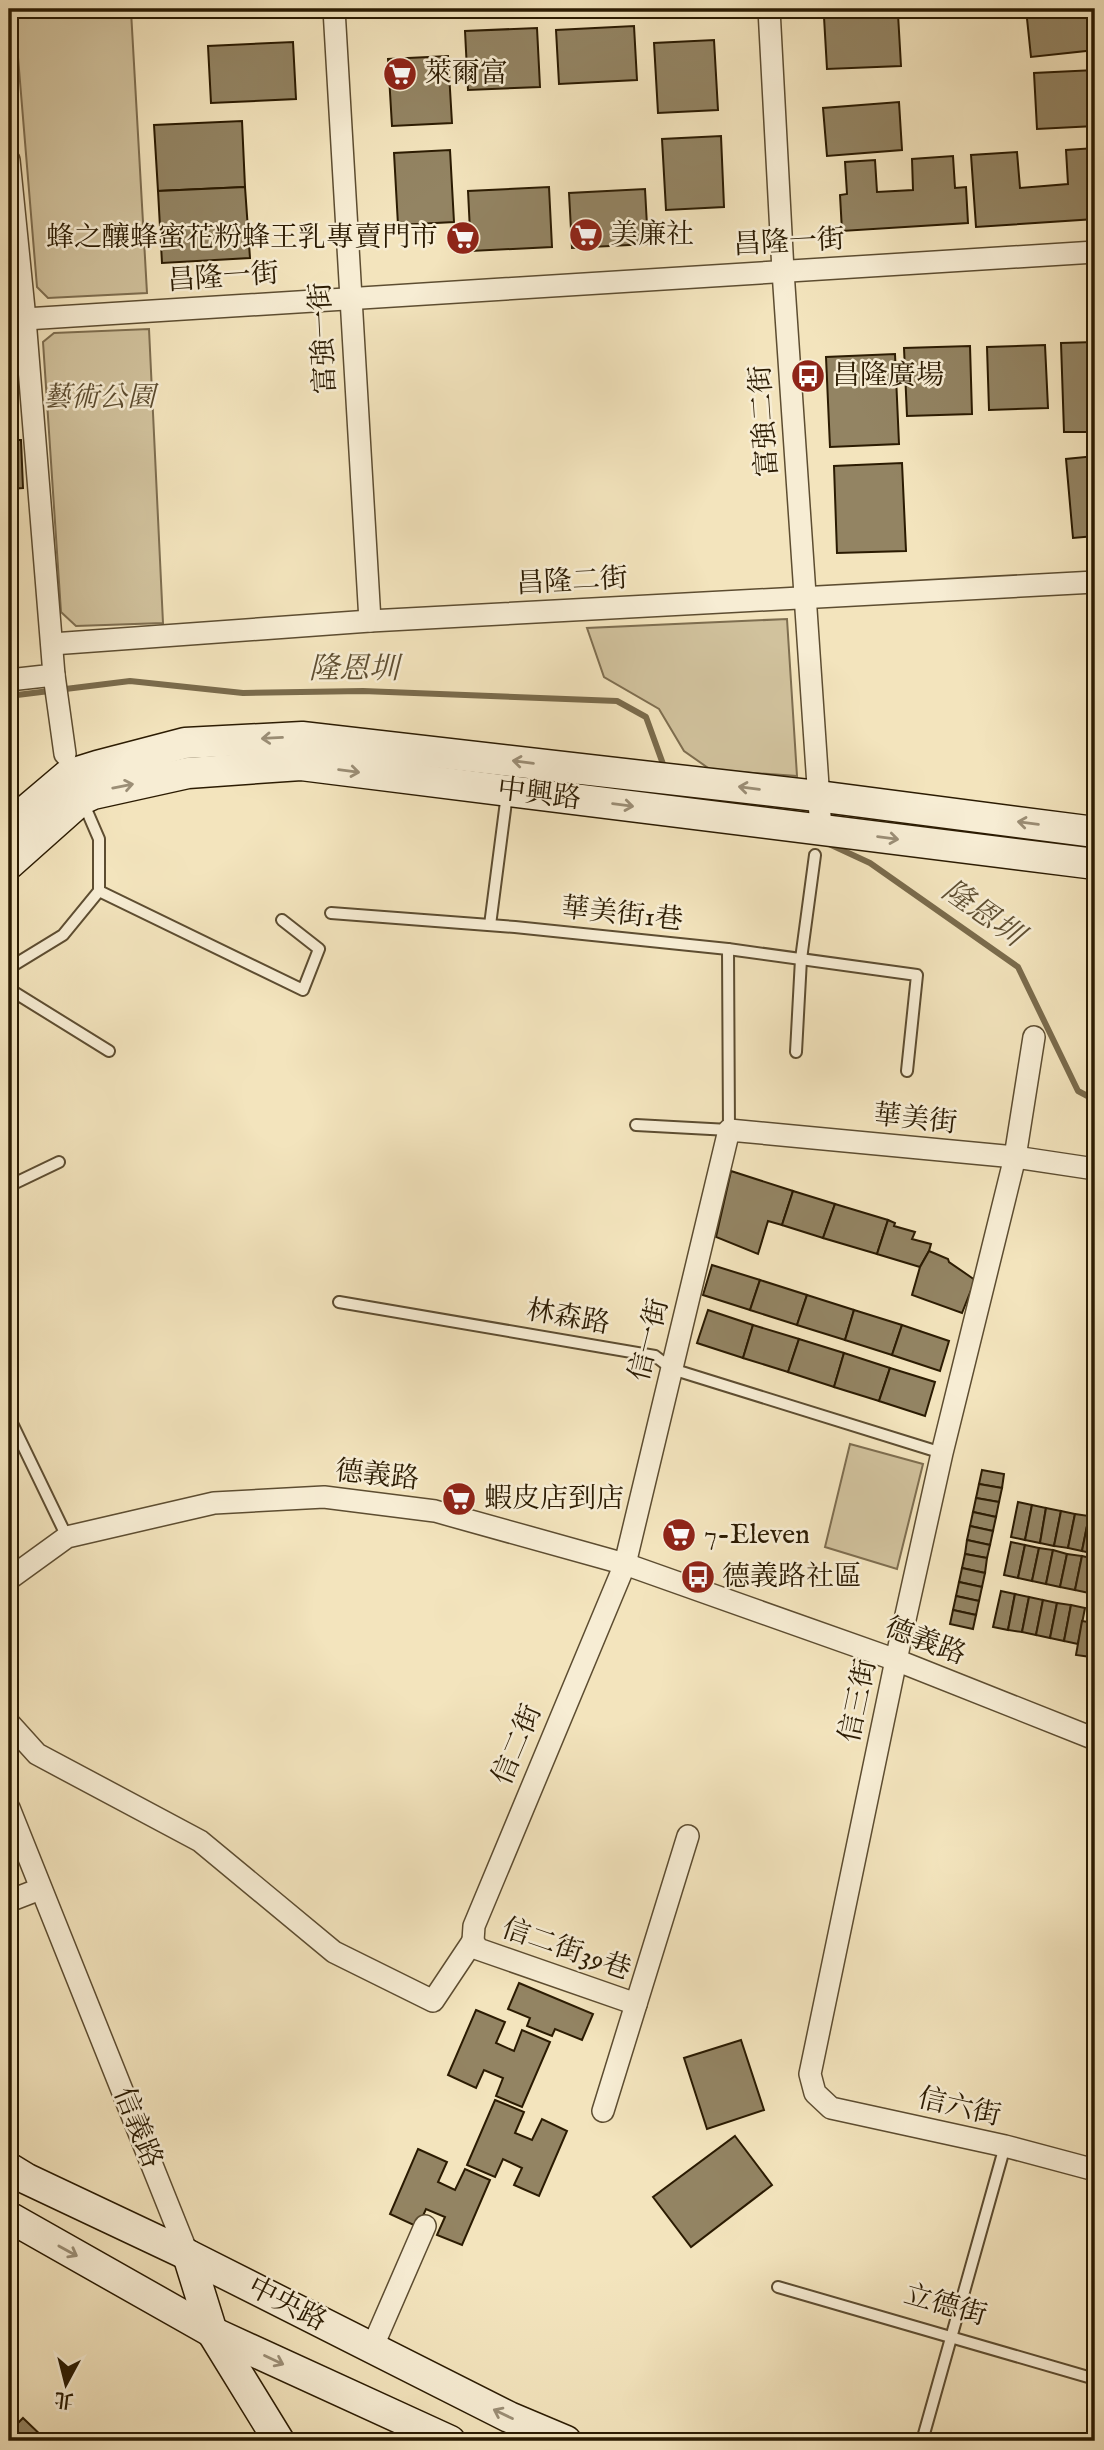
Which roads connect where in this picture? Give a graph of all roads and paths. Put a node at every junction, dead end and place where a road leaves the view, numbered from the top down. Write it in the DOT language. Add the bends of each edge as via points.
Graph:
graph roads {
  1 [pos="334,9"];
  2 [pos="769,9"];
  3 [pos="9,160"];
  4 [pos="1095,252"];
  5 [pos="783,271"];
  6 [pos="349,298"];
  7 [pos="25,318"];
  8 [pos="1095,582"];
  9 [pos="805,598"];
  10 [pos="370,621"];
  11 [pos="52,644"];
  12 [pos="54,678"];
  13 [pos="9,680"];
  14 [pos="72,776"];
  15 [pos="508,791"];
  16 [pos="817,796"];
  17 [pos="9,825"];
  18 [pos="1095,832"];
  19 [pos="818,842"];
  20 [pos="9,864"];
  21 [pos="1095,864"];
  22 [pos="100,891"];
  23 [pos="331,913"];
  24 [pos="282,920"];
  25 [pos="490,925"];
  26 [pos="728,949"];
  27 [pos="801,959"];
  28 [pos="9,968"];
  29 [pos="9,989"];
  30 [pos="1034,1037"];
  31 [pos="109,1051"];
  32 [pos="796,1052"];
  33 [pos="907,1071"];
  34 [pos="636,1125"];
  35 [pos="729,1130"];
  36 [pos="1015,1157"];
  37 [pos="59,1162"];
  38 [pos="1095,1169"];
  39 [pos="9,1186"];
  40 [pos="339,1302"];
  41 [pos="672,1369"];
  42 [pos="9,1417"];
  43 [pos="942,1453"];
  44 [pos="67,1537"];
  45 [pos="625,1564"];
  46 [pos="9,1579"];
  47 [pos="896,1660"];
  48 [pos="9,1723"];
  49 [pos="1095,1739"];
  50 [pos="9,1808"];
  51 [pos="688,1836"];
  52 [pos="40,1889"];
  53 [pos="9,1902"];
  54 [pos="476,1945"];
  55 [pos="636,2004"];
  56 [pos="815,2094"];
  57 [pos="603,2111"];
  58 [pos="1005,2146"];
  59 [pos="1095,2170"];
  60 [pos="18,2174"];
  61 [pos="9,2208"];
  62 [pos="9,2217"];
  63 [pos="425,2226"];
  64 [pos="188,2255"];
  65 [pos="778,2287"];
  66 [pos="212,2332"];
  67 [pos="951,2337"];
  68 [pos="372,2348"];
  69 [pos="1095,2379"];
  70 [pos="279,2441"];
  71 [pos="450,2441"];
  72 [pos="566,2441"];
  73 [pos="922,2441"];
  1 -- 6 [label="street, 富強一街"];
  2 -- 5 [label="street, 富強二街"];
  3 -- 7 [label="street"];
  4 -- 5 [label="street, 昌隆一街"];
  5 -- 6 [label="street, 昌隆一街"];
  5 -- 9 [label="street, 富強二街"];
  6 -- 7 [label="street, 昌隆一街"];
  6 -- 10 [label="street, 富強一街"];
  7 -- 11 [label="street"];
  8 -- 9 [label="street, 昌隆二街"];
  9 -- 10 [label="street, 昌隆二街"];
  9 -- 16 [label="street, 富強二街"];
  10 -- 11 [label="street, 昌隆二街"];
  11 -- 12 [label="street"];
  12 -- 13 [label="street"];
  12 -- 14 [label="street"];
  14 -- 15 [label="street, 中興路, one-way" via="108,789 188,774 301,765"];
  16 -- 14 [label="street, 中興路, one-way" via="302,737 186,743"];
  14 -- 17 [label="street, 中興路"];
  14 -- 20 [label="street, 中興路"];
  14 -- 22 [label="lane" via="99,839"];
  15 -- 19 [label="street, 中興路, one-way"];
  15 -- 25 [label="lane"];
  18 -- 16 [label="street, 中興路, one-way"];
  16 -- 19 [label="street, 富強二街"];
  19 -- 21 [label="street, 中興路, one-way"];
  19 -- 27 [label="lane"];
  22 -- 24 [label="lane" via="303,990 319,949"];
  22 -- 28 [label="lane" via="63,935"];
  23 -- 25 [label="lane, 華美街1巷"];
  25 -- 26 [label="lane, 華美街1巷"];
  26 -- 27 [label="lane, 華美街1巷"];
  26 -- 35 [label="lane"];
  27 -- 32 [label="lane"];
  27 -- 33 [label="lane, 華美街1巷" via="917,975"];
  29 -- 31 [label="lane"];
  30 -- 36 [label="street, 信三街"];
  34 -- 35 [label="lane"];
  35 -- 36 [label="street, 華美街"];
  35 -- 41 [label="street, 信一街"];
  36 -- 38 [label="street, 華美街"];
  36 -- 43 [label="street, 信三街"];
  37 -- 39 [label="lane"];
  40 -- 41 [label="lane, 林森路" via="654,1356"];
  41 -- 43 [label="lane, 林森路"];
  41 -- 45 [label="street, 信一街"];
  42 -- 44 [label="lane"];
  43 -- 47 [label="street, 信三街"];
  44 -- 45 [label="street, 德義路" via="214,1503 324,1497 435,1511"];
  44 -- 46 [label="street, 德義路"];
  45 -- 47 [label="street, 德義路"];
  45 -- 54 [label="street, 信二街" via="474,1926"];
  47 -- 49 [label="street, 德義路"];
  47 -- 56 [label="street, 信三街" via="810,2074"];
  48 -- 54 [label="street, 信二街" via="37,1754 200,1841 334,1952 432,2001"];
  50 -- 52 [label="street, 信義路"];
  51 -- 55 [label="street"];
  52 -- 53 [label="street"];
  52 -- 64 [label="street, 信義路"];
  54 -- 55 [label="street, 信二街39巷"];
  55 -- 57 [label="street"];
  56 -- 58 [label="street, 信六街" via="831,2108"];
  58 -- 59 [label="street, 信六街"];
  58 -- 67 [label="lane"];
  60 -- 61 [label="street"];
  60 -- 64 [label="street, 中央路"];
  62 -- 66 [label="street, 中央路, one-way"];
  63 -- 68 [label="street"];
  64 -- 66 [label="street, 信義路"];
  64 -- 68 [label="street, 中央路"];
  65 -- 67 [label="lane, 立德街"];
  66 -- 70 [label="street, 信義路"];
  66 -- 71 [label="street, 中央路, one-way"];
  67 -- 69 [label="lane, 立德街"];
  67 -- 73 [label="lane"];
  72 -- 68 [label="street, 中央路, one-way"];
}
